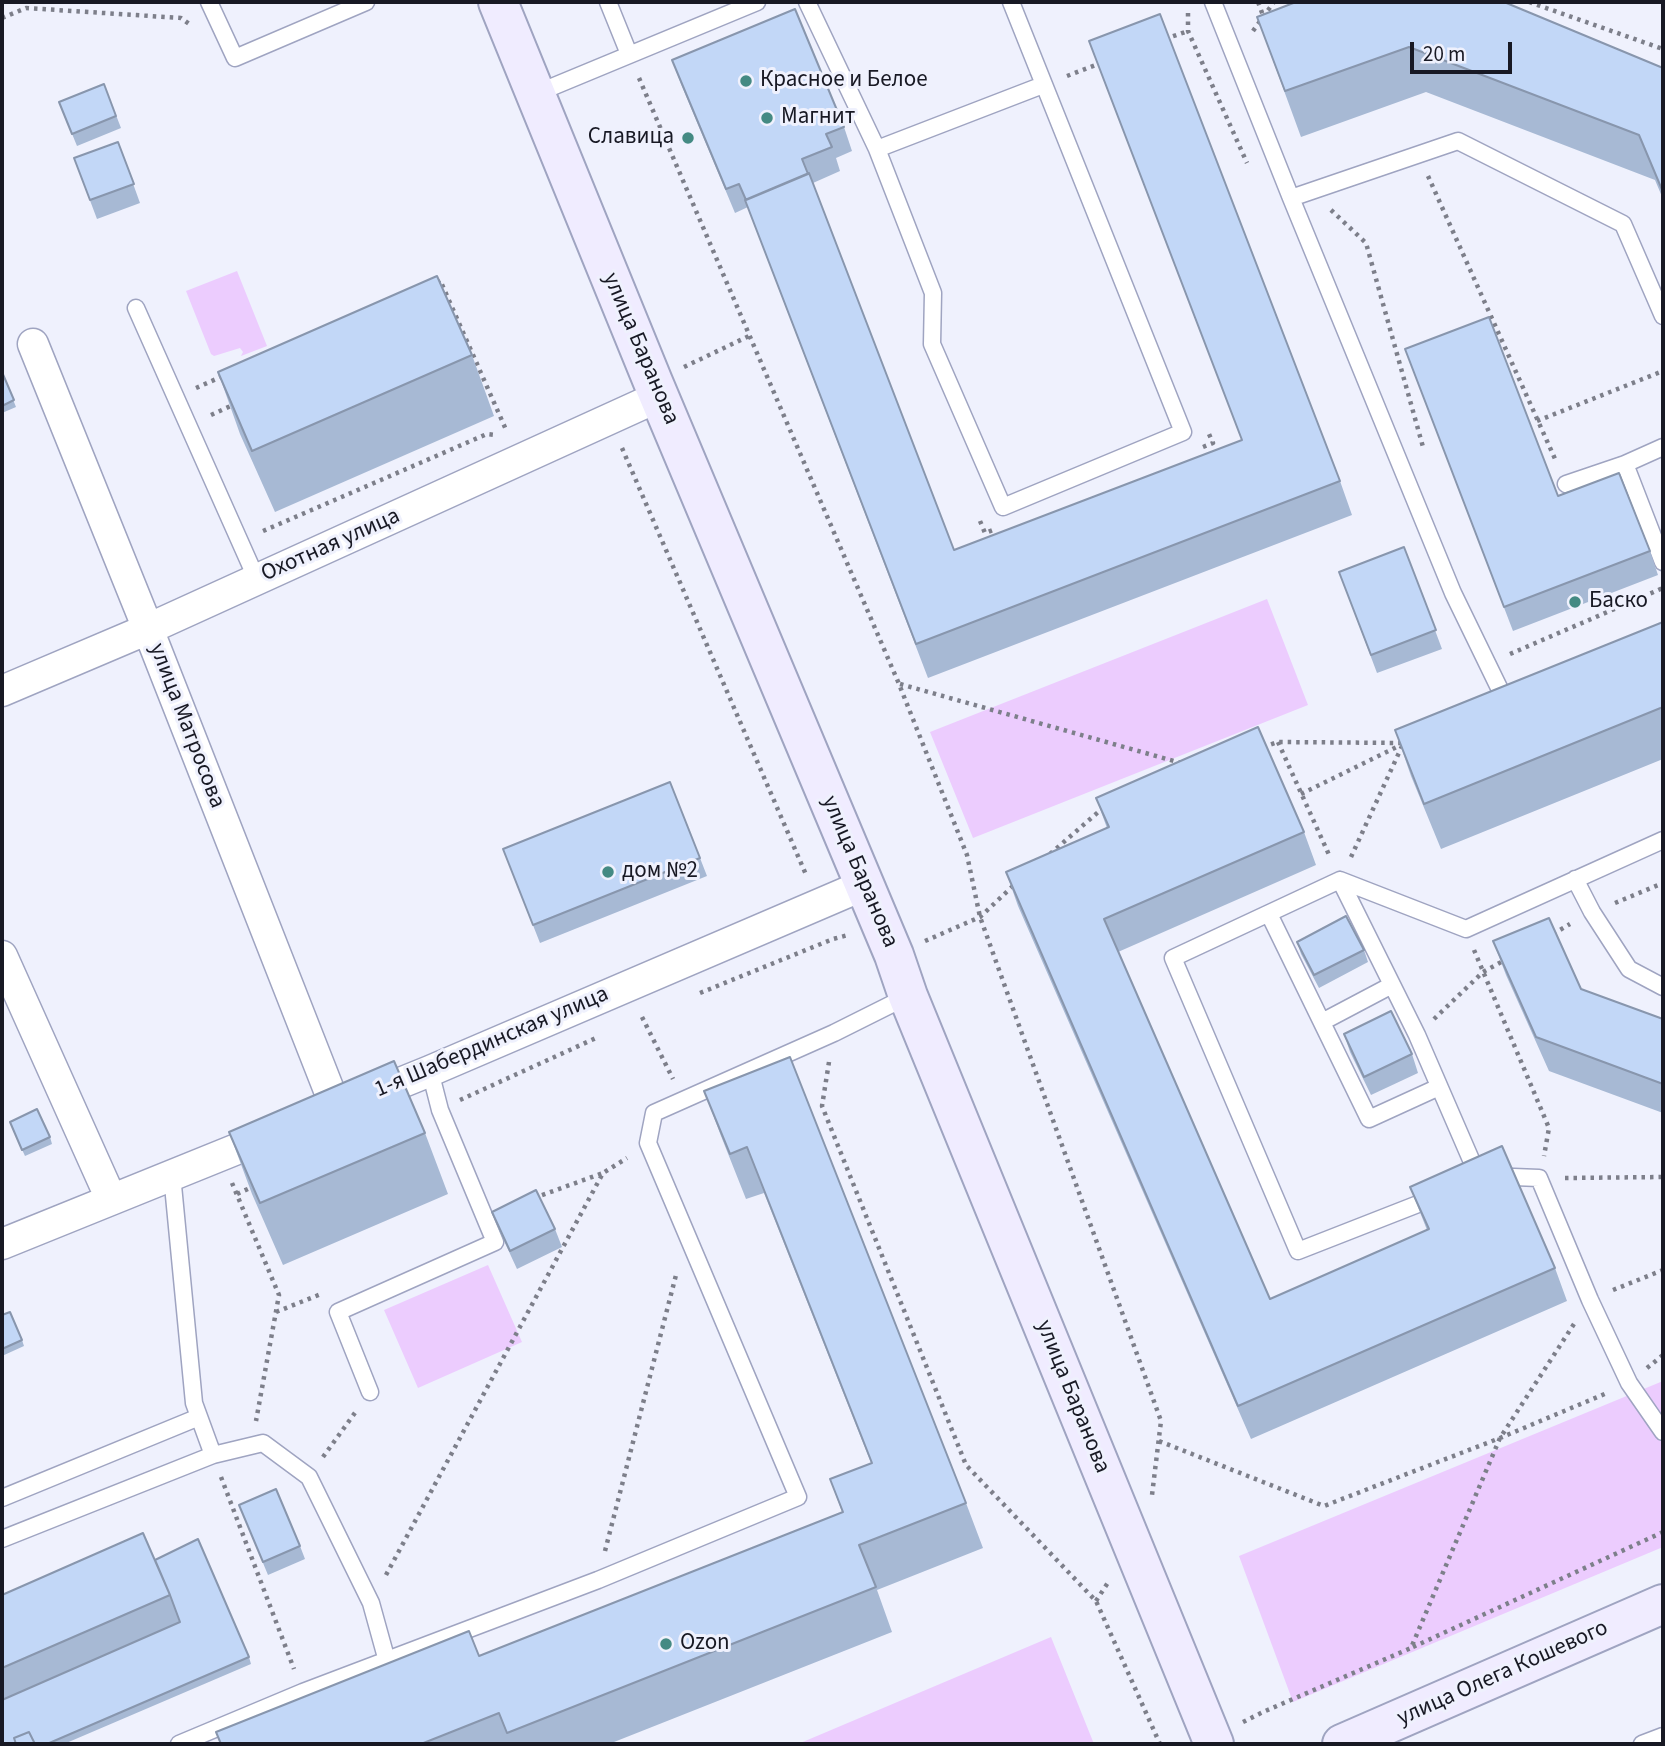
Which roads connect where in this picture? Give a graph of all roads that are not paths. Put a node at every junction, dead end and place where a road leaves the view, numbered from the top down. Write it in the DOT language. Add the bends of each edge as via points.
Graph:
graph roads {
  1 [pos="209,2"];
  2 [pos="366,2"];
  3 [pos="498,2"];
  4 [pos="608,2"];
  5 [pos="757,2"];
  6 [pos="807,2"];
  7 [pos="1011,2"];
  8 [pos="1213,2"];
  9 [pos="629,54"];
  10 [pos="1043,85"];
  11 [pos="535,94"];
  12 [pos="877,149"];
  13 [pos="1291,198"];
  14 [pos="136,308"];
  15 [pos="1663,316"];
  16 [pos="33,344"];
  17 [pos="660,396"];
  18 [pos="1663,447"];
  19 [pos="1625,464"];
  20 [pos="1566,484"];
  21 [pos="1663,562"];
  22 [pos="257,580"];
  23 [pos="148,629"];
  24 [pos="1529,687"];
  25 [pos="2,691"];
  26 [pos="1663,840"];
  27 [pos="1575,879"];
  28 [pos="1340,880"];
  29 [pos="864,885"];
  30 [pos="1269,914"];
  31 [pos="2,956"];
  32 [pos="1392,985"];
  33 [pos="1663,987"];
  34 [pos="908,996"];
  35 [pos="1322,1022"];
  36 [pos="430,1071"];
  37 [pos="1439,1087"];
  38 [pos="315,1117"];
  39 [pos="172,1175"];
  40 [pos="1450,1191"];
  41 [pos="111,1199"];
  42 [pos="2,1244"];
  43 [pos="370,1392"];
  44 [pos="199,1417"];
  45 [pos="1663,1432"];
  46 [pos="213,1455"];
  47 [pos="2,1498"];
  48 [pos="2,1539"];
  49 [pos="1663,1604"];
  50 [pos="387,1661"];
  51 [pos="1228,1734"];
  52 [pos="1663,1736"];
  53 [pos="179,1744"];
  54 [pos="1342,1744"];
  55 [pos="1642,1744"];
  1 -- 2 [label="lane" via="235,58"];
  3 -- 11 [label="street, улица Баранова"];
  4 -- 9 [label="lane"];
  5 -- 9 [label="lane"];
  6 -- 12 [label="lane"];
  7 -- 10 [label="lane"];
  8 -- 13 [label="lane"];
  9 -- 11 [label="lane"];
  10 -- 12 [label="lane"];
  10 -- 12 [label="lane" via="1183,432 1003,507 932,344 933,293"];
  11 -- 17 [label="street, улица Баранова"];
  13 -- 15 [label="lane" via="1458,141 1623,224"];
  13 -- 24 [label="lane" via="1453,593 1487,664 1504,698"];
  14 -- 22 [label="lane"];
  16 -- 23 [label="street, улица Матросова"];
  17 -- 22 [label="street, Охотная улица"];
  17 -- 29 [label="street, улица Баранова"];
  18 -- 19 [label="lane"];
  19 -- 20 [label="lane"];
  19 -- 21 [label="lane"];
  22 -- 23 [label="street, Охотная улица"];
  23 -- 25 [label="street, Охотная улица"];
  23 -- 38 [label="street, улица Матросова"];
  26 -- 27 [label="lane"];
  27 -- 28 [label="lane" via="1466,929"];
  27 -- 33 [label="lane" via="1629,969"];
  28 -- 30 [label="lane"];
  28 -- 32 [label="lane"];
  29 -- 34 [label="street, улица Баранова"];
  29 -- 36 [label="street, 1-я Шабердинская улица"];
  30 -- 35 [label="lane"];
  30 -- 40 [label="lane" via="1173,958 1298,1251"];
  31 -- 41 [label="street"];
  32 -- 35 [label="lane"];
  32 -- 37 [label="lane"];
  34 -- 50 [label="lane" via="654,1113 648,1143 798,1497"];
  34 -- 51 [label="street, улица Баранова"];
  35 -- 37 [label="lane" via="1368,1119"];
  36 -- 38 [label="street, 1-я Шабердинская улица"];
  36 -- 43 [label="lane" via="440,1110 495,1242 338,1312"];
  37 -- 45 [label="lane" via="1482,1179 1539,1178 1629,1383"];
  38 -- 39 [label="street, 1-я Шабердинская улица"];
  39 -- 41 [label="street, 1-я Шабердинская улица"];
  39 -- 44 [label="lane"];
  41 -- 42 [label="street, 1-я Шабердинская улица"];
  44 -- 46 [label="lane"];
  44 -- 47 [label="lane"];
  46 -- 48 [label="lane"];
  46 -- 50 [label="lane" via="263,1443 309,1477 371,1603"];
  49 -- 54 [label="street, улица Олега Кошевого"];
  50 -- 53 [label="lane"];
  52 -- 55 [label="lane"];
}
